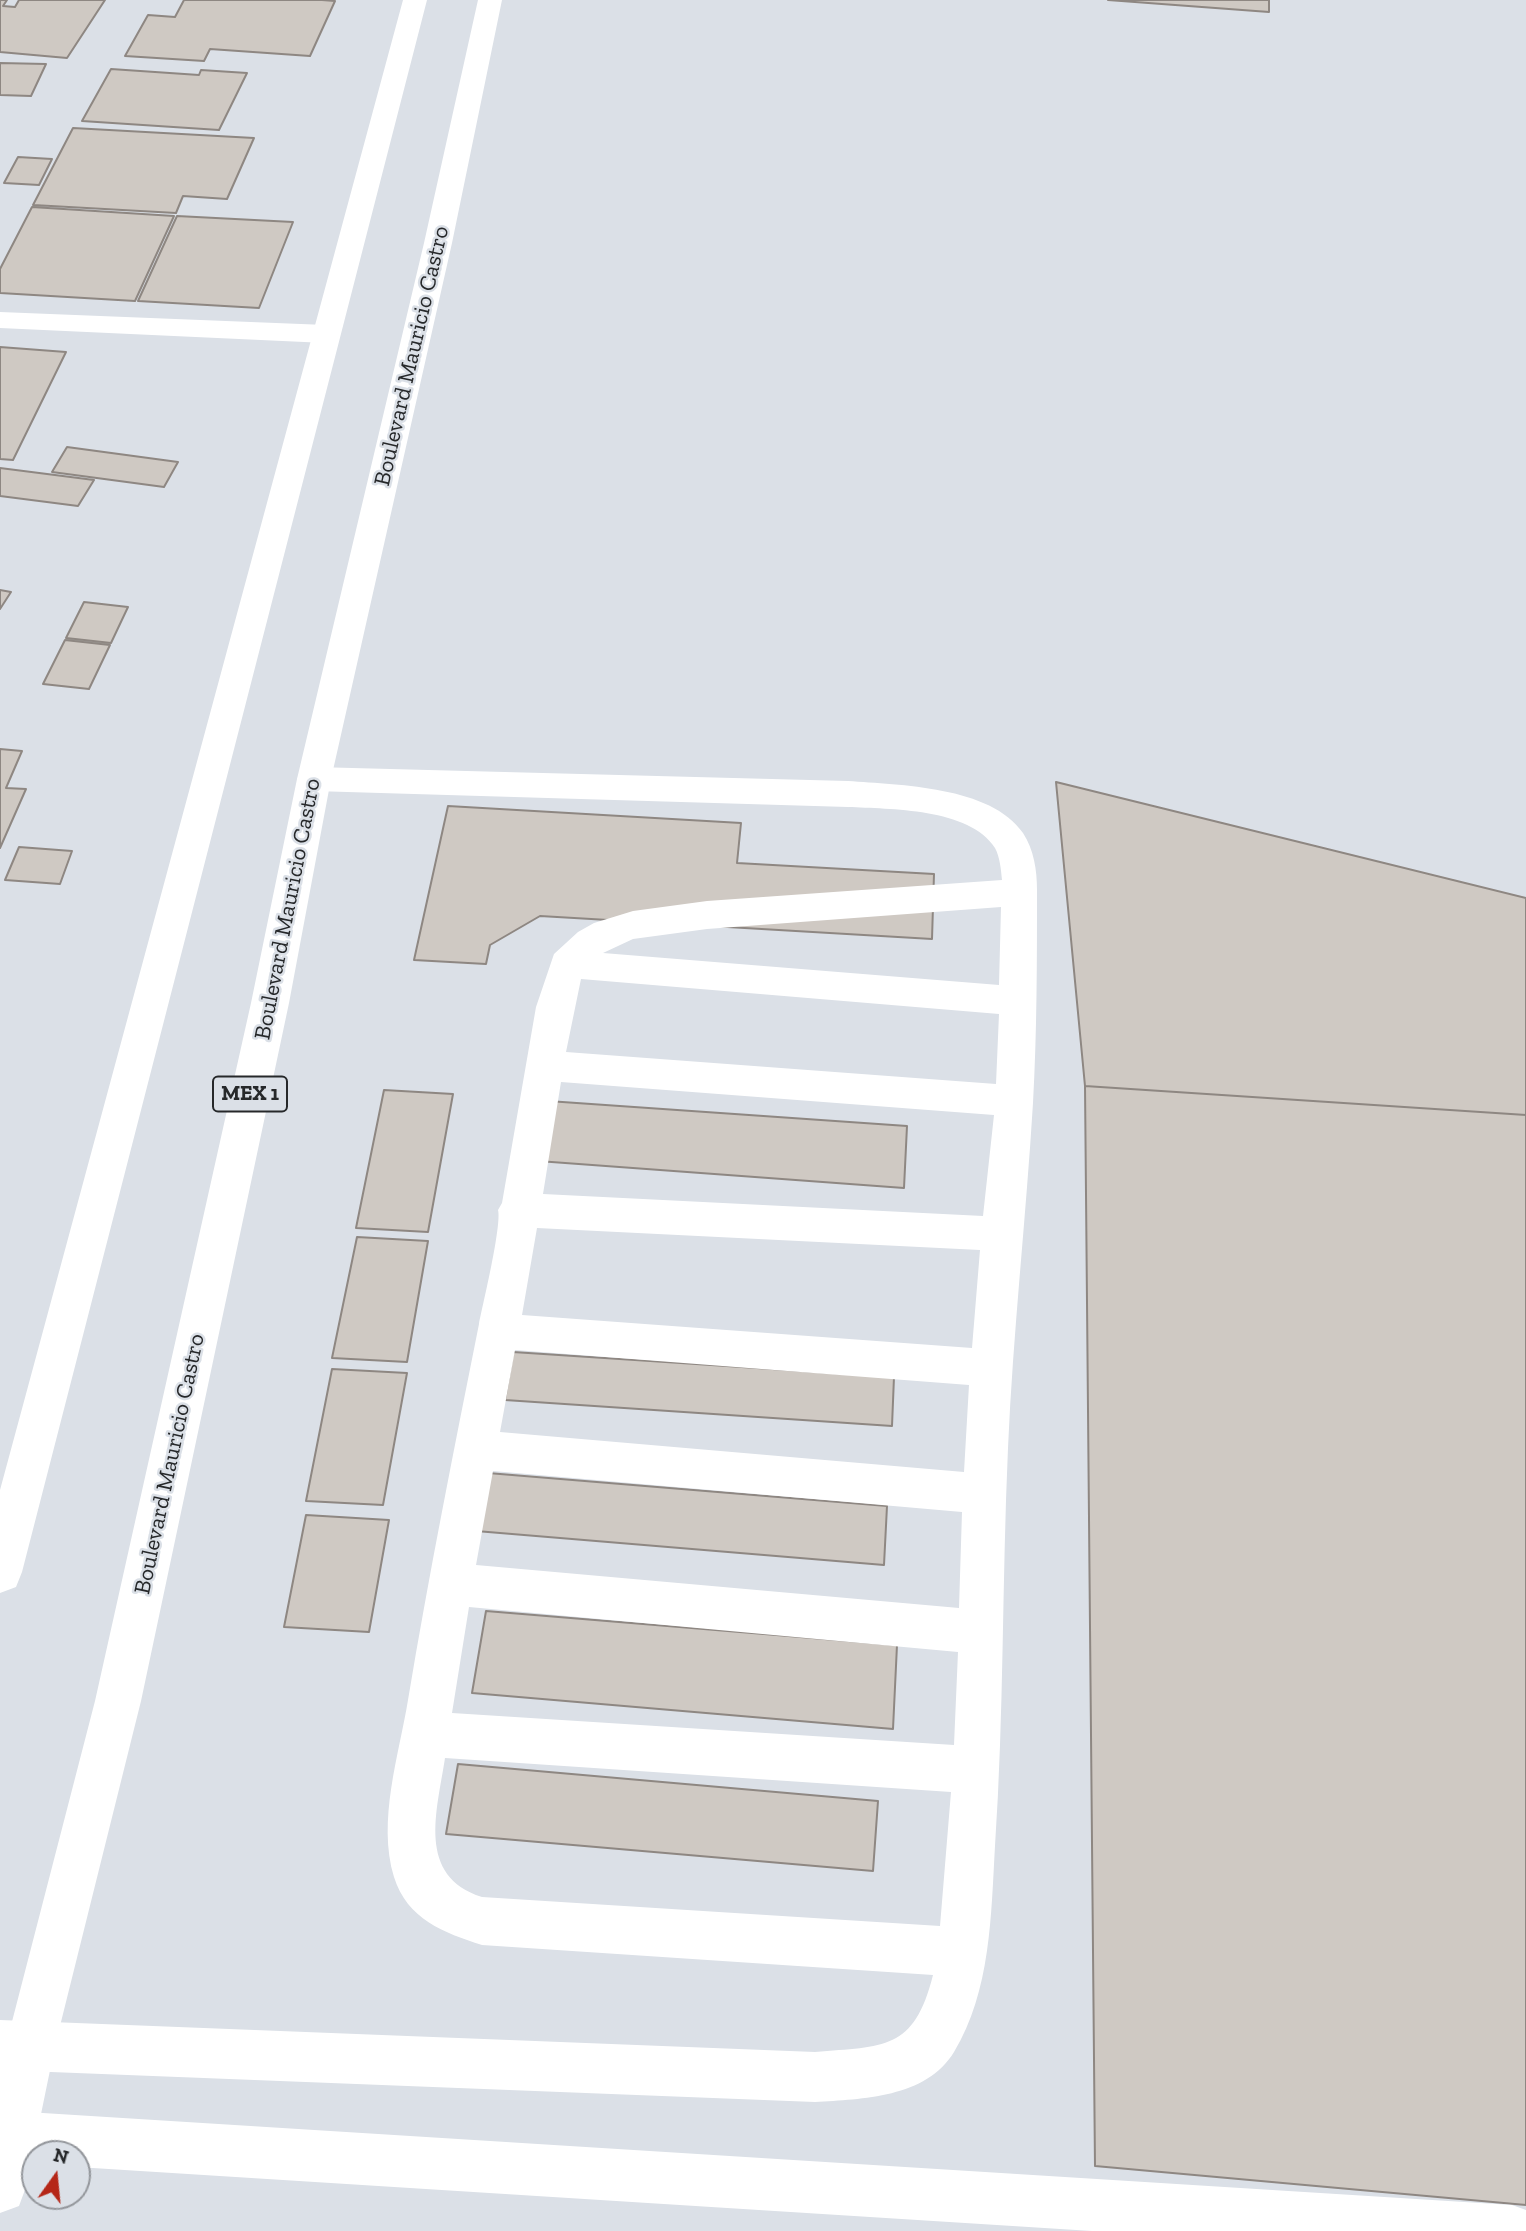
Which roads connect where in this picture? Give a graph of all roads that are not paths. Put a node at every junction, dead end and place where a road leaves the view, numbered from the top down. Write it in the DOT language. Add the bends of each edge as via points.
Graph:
graph roads {
  1 [pos="415,0"];
  2 [pos="490,0"];
  3 [pos="0,320"];
  4 [pos="326,334"];
  5 [pos="314,779"];
  6 [pos="1018,892"];
  7 [pos="567,964"];
  8 [pos="1017,1000"];
  9 [pos="546,1066"];
  10 [pos="1013,1101"];
  11 [pos="518,1210"];
  12 [pos="1001,1234"];
  13 [pos="498,1331"];
  14 [pos="993,1368"];
  15 [pos="475,1450"];
  16 [pos="985,1494"];
  17 [pos="0,1572"];
  18 [pos="450,1584"];
  19 [pos="982,1632"];
  20 [pos="424,1734"];
  21 [pos="978,1770"];
  22 [pos="963,1952"];
  23 [pos="15,2045"];
  24 [pos="11,2137"];
  25 [pos="0,2186"];
  26 [pos="1512,2231"];
  1 -- 4 [label="main road"];
  2 -- 5 [label="main road, Boulevard Mauricio Castro / MEX 1"];
  3 -- 4 [label="main road"];
  4 -- 17 [label="main road"];
  5 -- 6 [label="main road" via="923,800 961,809 994,825 1008,838 1015,854"];
  5 -- 23 [label="main road, Boulevard Mauricio Castro / MEX 1" via="268,1016 118,1701"];
  6 -- 7 [label="main road" via="707,915 633,925 591,942"];
  6 -- 8 [label="main road"];
  7 -- 8 [label="main road"];
  7 -- 9 [label="main road"];
  8 -- 10 [label="main road"];
  9 -- 10 [label="main road"];
  9 -- 11 [label="main road"];
  10 -- 12 [label="main road"];
  11 -- 12 [label="main road"];
  11 -- 13 [label="main road"];
  12 -- 14 [label="main road"];
  13 -- 14 [label="main road"];
  13 -- 15 [label="main road"];
  14 -- 16 [label="main road"];
  15 -- 16 [label="main road"];
  15 -- 18 [label="main road"];
  16 -- 19 [label="main road"];
  18 -- 19 [label="main road"];
  18 -- 20 [label="main road"];
  19 -- 21 [label="main road"];
  20 -- 21 [label="main road"];
  20 -- 22 [label="main road" via="411,1824 418,1876 433,1897 454,1912 482,1921"];
  21 -- 22 [label="main road"];
  22 -- 23 [label="main road" via="953,2001 935,2038 914,2059 881,2071 815,2077"];
  23 -- 24 [label="main road, Boulevard Mauricio Castro / MEX 1"];
  24 -- 25 [label="main road, Boulevard Mauricio Castro / MEX 1"];
  24 -- 26 [label="main road"];
}
